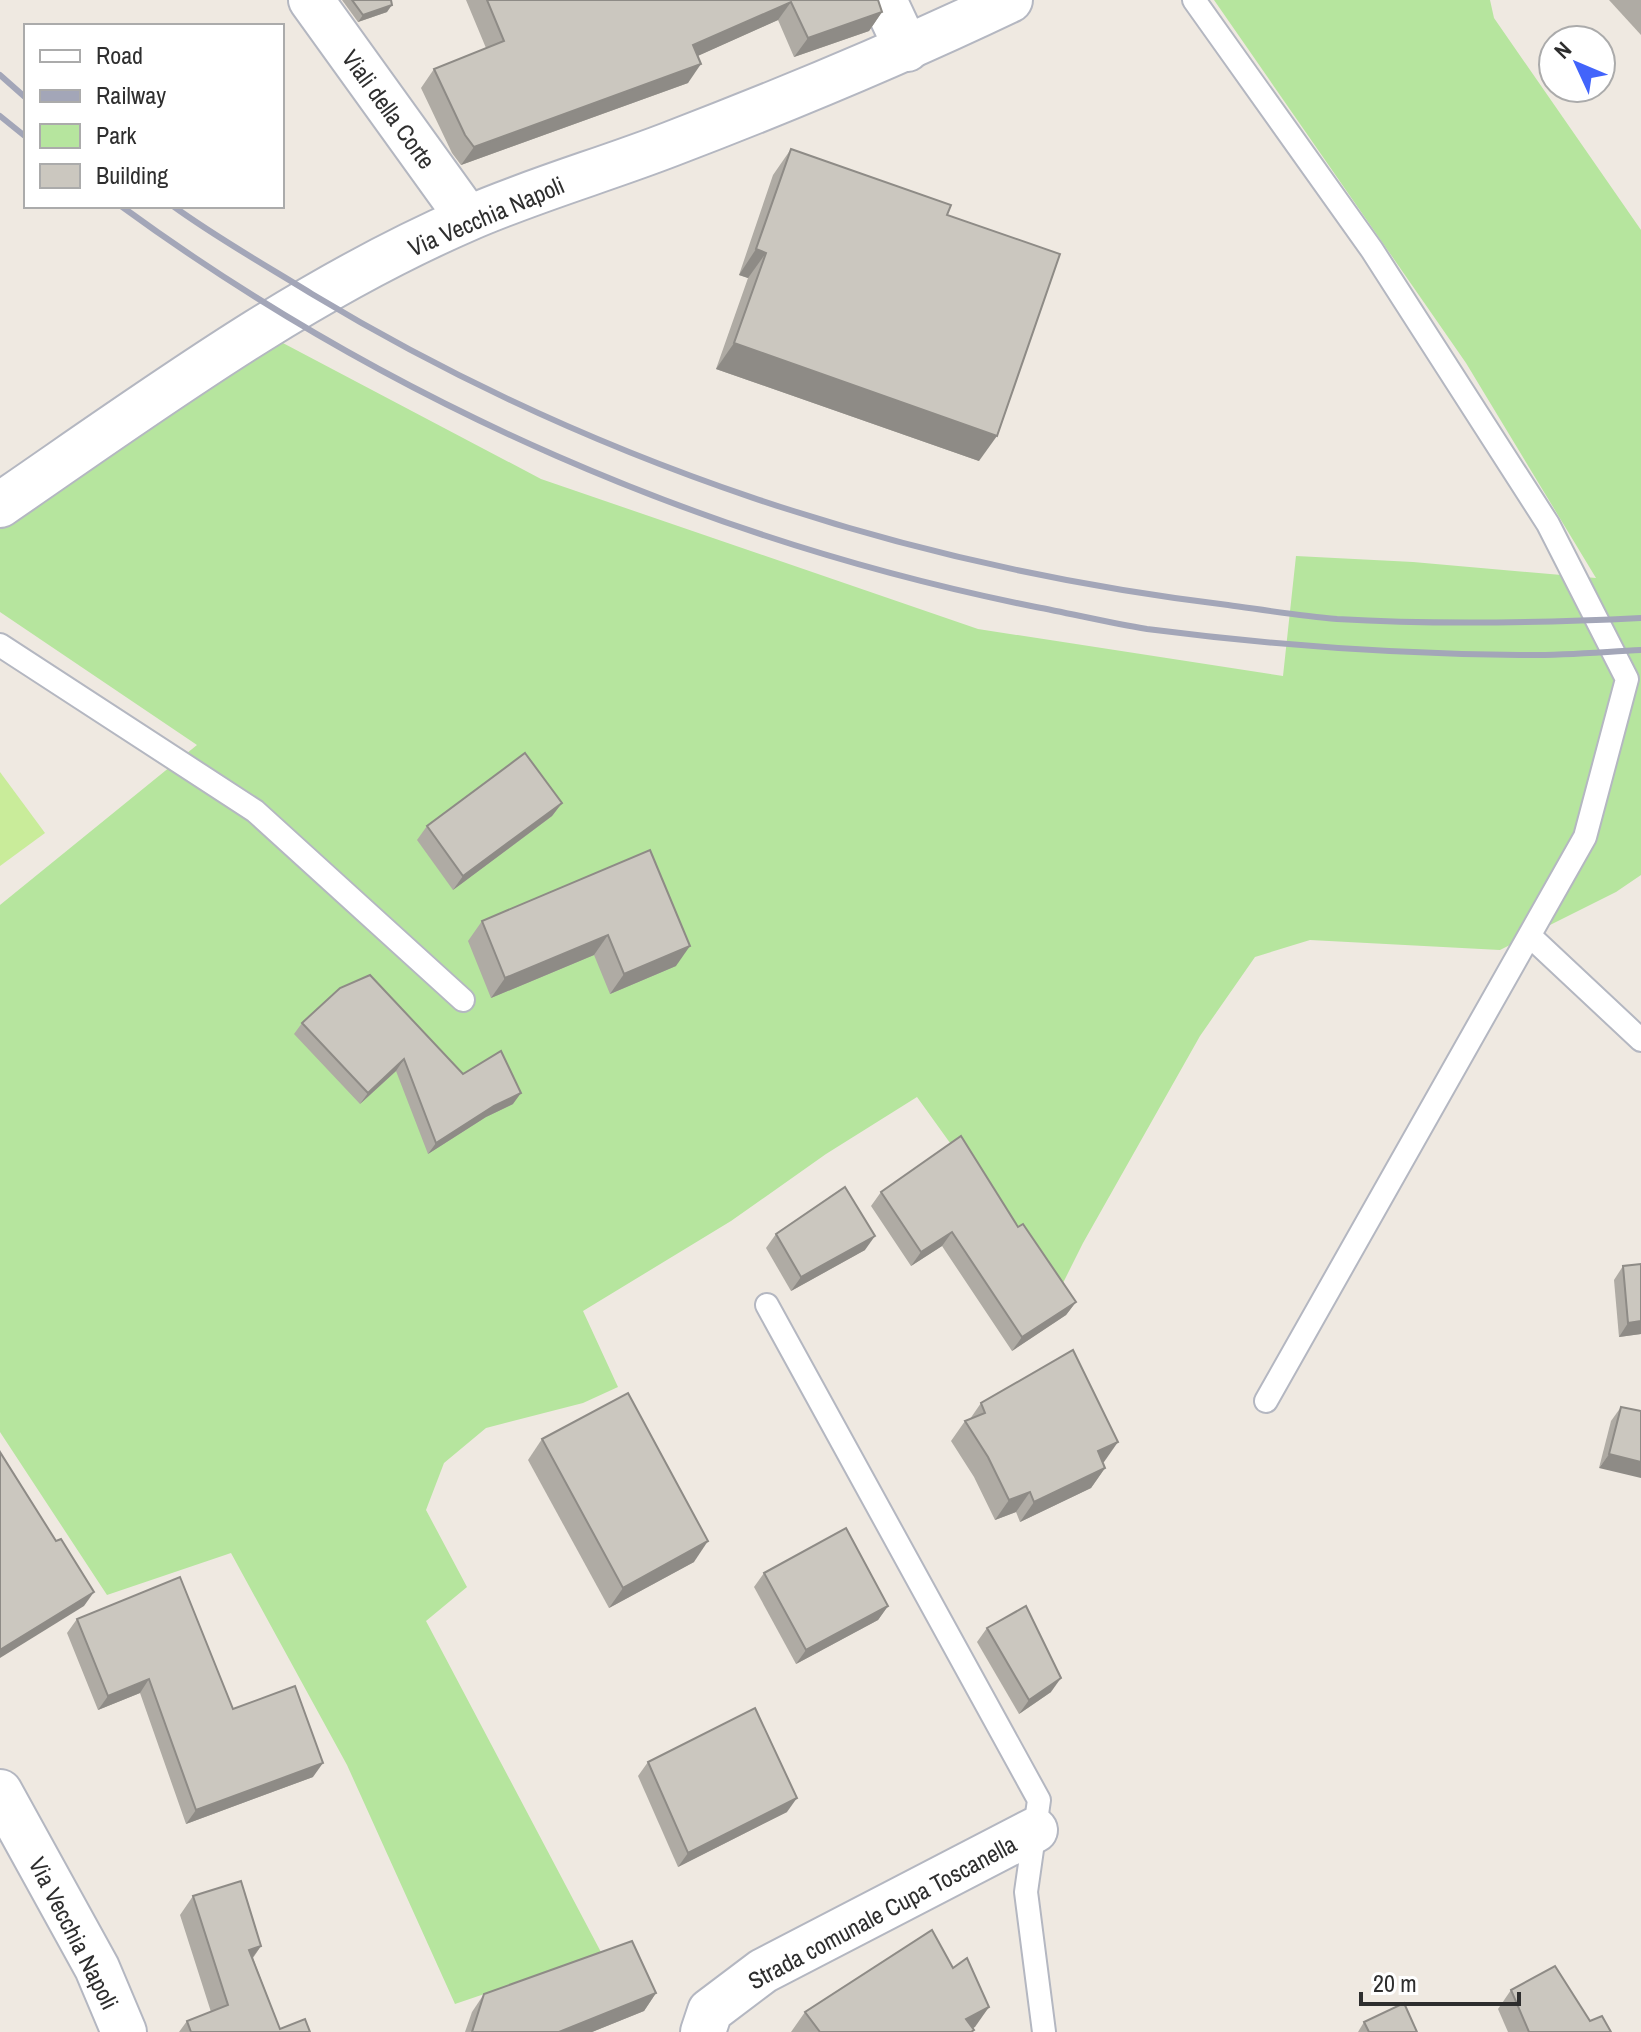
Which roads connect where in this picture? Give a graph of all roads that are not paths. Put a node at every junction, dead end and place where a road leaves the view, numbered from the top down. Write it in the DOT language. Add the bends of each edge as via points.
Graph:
graph roads {
  1 [pos="311,0"];
  2 [pos="884,0"];
  3 [pos="1010,0"];
  4 [pos="1194,0"];
  5 [pos="907,49"];
  6 [pos="468,218"];
  7 [pos="0,505"];
  8 [pos="0,645"];
  9 [pos="1530,936"];
  10 [pos="463,1000"];
  11 [pos="1641,1040"];
  12 [pos="767,1305"];
  13 [pos="1266,1401"];
  14 [pos="0,1792"];
  15 [pos="1035,1830"];
  16 [pos="124,2032"];
  17 [pos="703,2032"];
  18 [pos="1044,2032"];
  1 -- 6 [label="street, Viali della Corte"];
  2 -- 5 [label="street"];
  3 -- 5 [label="street, Via Vecchia Napoli"];
  4 -- 9 [label="lane" via="1372,250 1540,511 1627,679 1585,837"];
  5 -- 6 [label="street, Via Vecchia Napoli" via="671,145"];
  6 -- 7 [label="street, Via Vecchia Napoli" via="369,267 211,359"];
  8 -- 10 [label="lane" via="255,811"];
  9 -- 11 [label="lane"];
  9 -- 13 [label="lane"];
  12 -- 15 [label="lane" via="1039,1800"];
  14 -- 16 [label="street, Via Vecchia Napoli" via="97,1968"];
  15 -- 17 [label="street, Strada comunale Cupa Toscanella" via="763,1971 710,2011"];
  15 -- 18 [label="lane" via="1026,1892"];
}
